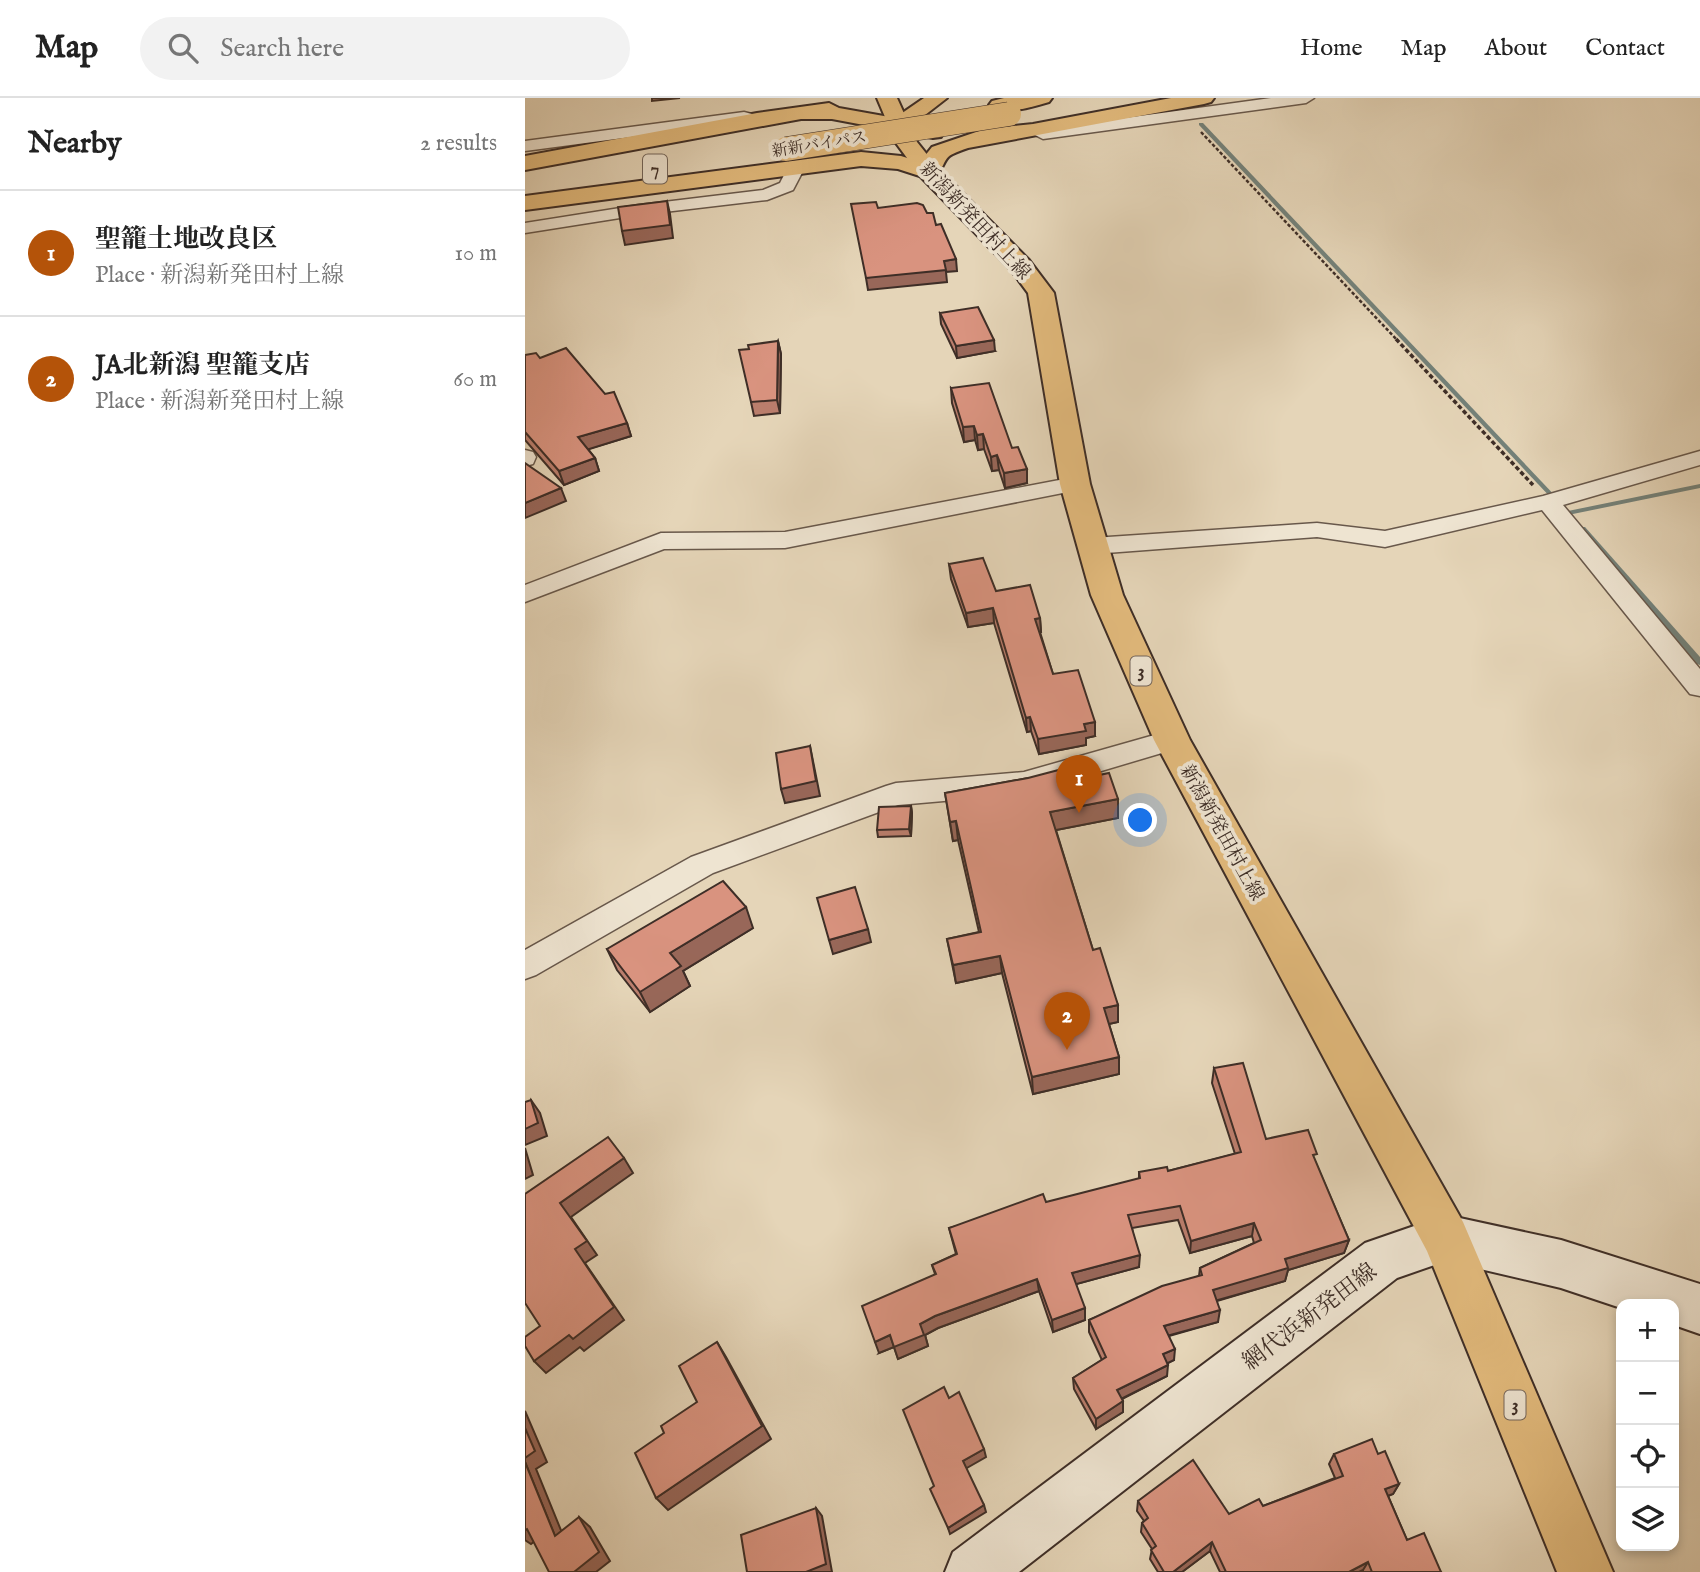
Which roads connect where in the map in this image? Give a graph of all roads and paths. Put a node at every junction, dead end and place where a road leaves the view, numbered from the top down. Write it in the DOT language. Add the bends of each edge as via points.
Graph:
graph roads {
  1 [pos="937,98"];
  2 [pos="1042,98"];
  3 [pos="1114,98"];
  4 [pos="1204,98"];
  5 [pos="1306,98"];
  6 [pos="805,114"];
  7 [pos="889,114"];
  8 [pos="1186,116"];
  9 [pos="757,119"];
  10 [pos="1015,120"];
  11 [pos="985,138"];
  12 [pos="740,144"];
  13 [pos="525,146"];
  14 [pos="782,149"];
  15 [pos="525,163"];
  16 [pos="825,164"];
  17 [pos="929,172"];
  18 [pos="525,177"];
  19 [pos="525,190"];
  20 [pos="525,204"];
  21 [pos="525,228"];
  22 [pos="1700,458"];
  23 [pos="1075,484"];
  24 [pos="1548,502"];
  25 [pos="1093,546"];
  26 [pos="525,594"];
  27 [pos="1700,687"];
  28 [pos="1172,740"];
  29 [pos="525,966"];
  30 [pos="1446,1238"];
  31 [pos="1700,1309"];
  32 [pos="973,1572"];
  33 [pos="1585,1572"];
  1 -- 7 [label="main road"];
  2 -- 10 [label="main road, 新新バイパス / 7"];
  3 -- 10 [label="main road, 新新バイパス / 7"];
  4 -- 10 [label="main road"];
  5 -- 8 [label="street"];
  6 -- 7 [label="main road"];
  6 -- 7 [label="main road"];
  6 -- 9 [label="main road"];
  7 -- 10 [label="main road" via="957,135"];
  7 -- 11 [label="main road"];
  7 -- 16 [label="main road" via="860,153"];
  7 -- 17 [label="main road, 新潟新発田村上線 / 3"];
  8 -- 10 [label="street" via="1043,134"];
  8 -- 24 [label="path"];
  9 -- 13 [label="street"];
  9 -- 15 [label="main road"];
  10 -- 11 [label="main road"];
  10 -- 14 [label="main road, 新新バイパス / 7, bridge"];
  11 -- 17 [label="main road" via="939,152 931,160"];
  12 -- 18 [label="main road, 7"];
  14 -- 16 [label="main road"];
  14 -- 19 [label="main road, 新新バイパス / 7"];
  14 -- 20 [label="main road"];
  14 -- 21 [label="street" via="787,186 767,195"];
  16 -- 17 [label="main road" via="879,159"];
  17 -- 23 [label="main road, 新潟新発田村上線 / 3" via="1020,264 1041,293"];
  22 -- 24 [label="street"];
  23 -- 25 [label="main road, 新潟新発田村上線 / 3"];
  23 -- 26 [label="street" via="785,540 661,541"];
  24 -- 25 [label="street" via="1385,539 1317,530"];
  24 -- 27 [label="street"];
  25 -- 28 [label="main road, 新潟新発田村上線 / 3" via="1107,595"];
  28 -- 29 [label="street" via="1024,783 896,794 702,864"];
  28 -- 30 [label="main road, 新潟新発田村上線 / 3"];
  30 -- 31 [label="main road" via="1561,1264"];
  30 -- 32 [label="main road, 網代浜新発田線" via="1382,1260"];
  30 -- 33 [label="main road, 新潟新発田村上線 / 3"];
}
